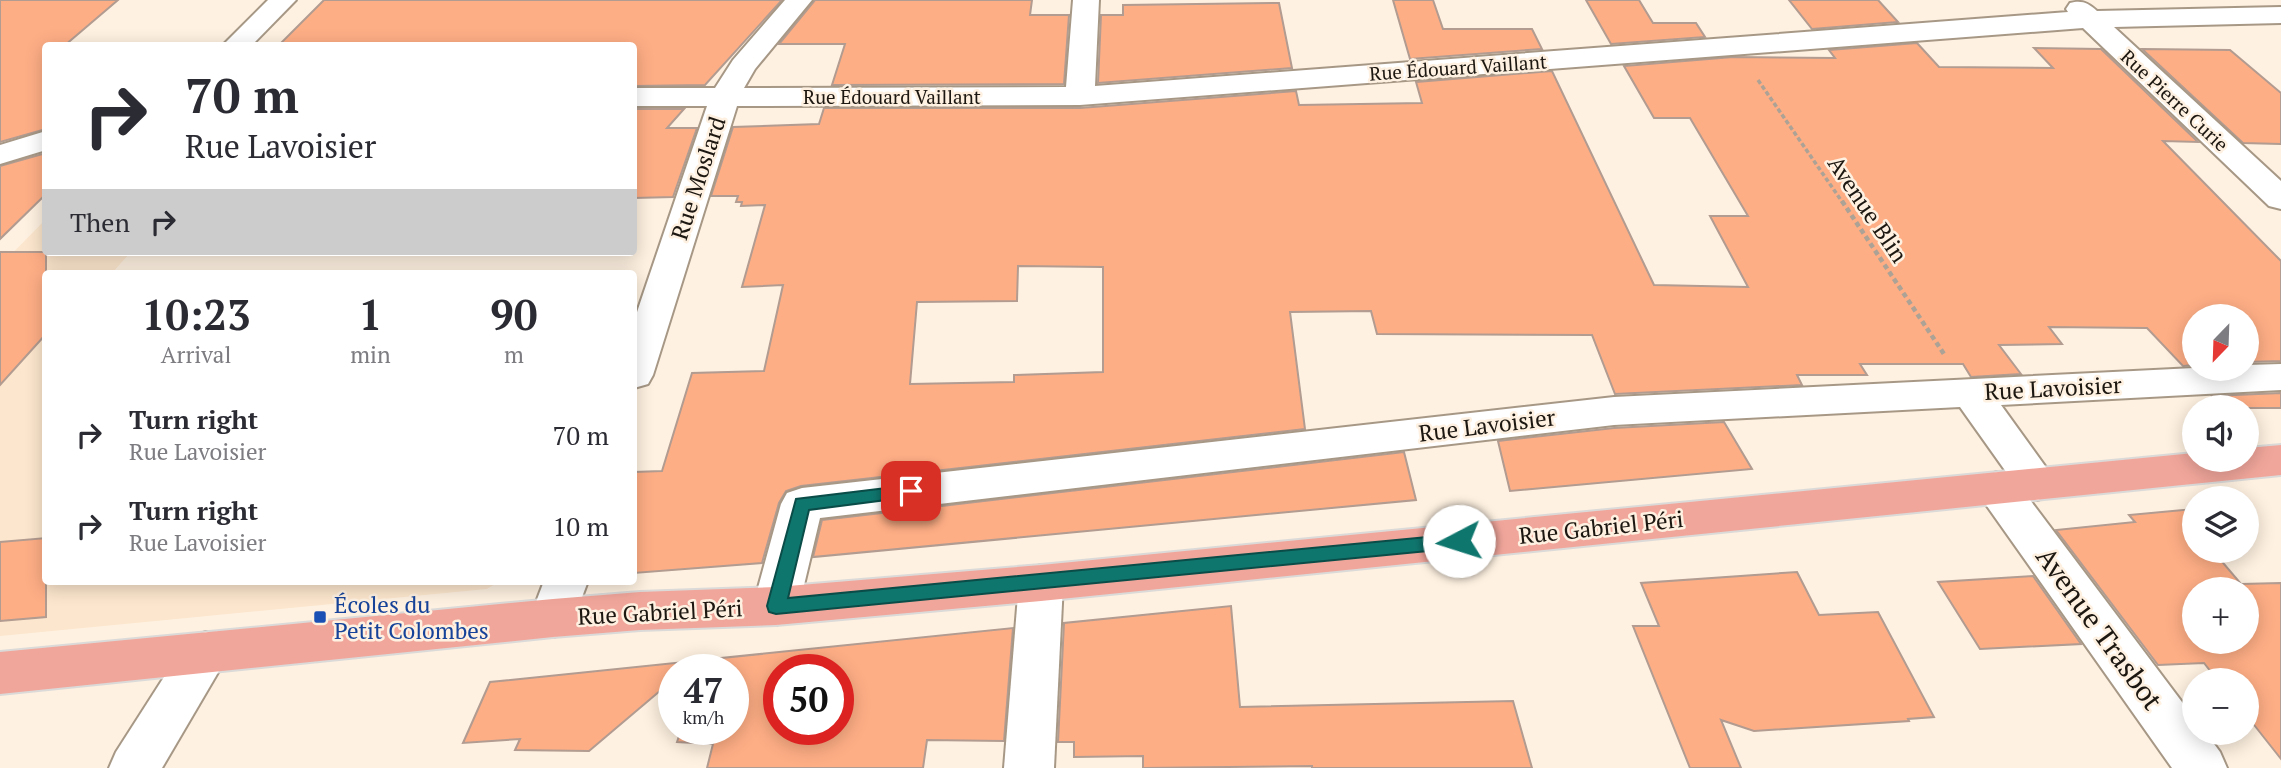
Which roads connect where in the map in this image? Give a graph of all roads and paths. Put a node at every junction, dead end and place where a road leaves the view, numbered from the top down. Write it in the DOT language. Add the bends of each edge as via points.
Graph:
graph roads {
  1 [pos="283,0"];
  2 [pos="799,0"];
  3 [pos="1086,0"];
  4 [pos="2079,9"];
  5 [pos="2281,15"];
  6 [pos="239,42"];
  7 [pos="1734,47"];
  8 [pos="726,96"];
  9 [pos="1080,96"];
  10 [pos="637,97"];
  11 [pos="42,141"];
  12 [pos="0,155"];
  13 [pos="2281,200"];
  14 [pos="637,366"];
  15 [pos="2281,377"];
  16 [pos="1970,393"];
  17 [pos="2275,467"];
  18 [pos="2017,486"];
  19 [pos="1041,583"];
  20 [pos="559,600"];
  21 [pos="776,606"];
  22 [pos="206,652"];
  23 [pos="0,673"];
  24 [pos="134,768"];
  25 [pos="1029,768"];
  26 [pos="2202,768"];
  1 -- 6 [label="street"];
  2 -- 8 [label="street, Rue Moslard" via="743,66"];
  3 -- 9 [label="street"];
  4 -- 5 [label="street, Rue Édouard Vaillant"];
  4 -- 7 [label="street, Rue Édouard Vaillant"];
  4 -- 13 [label="street, Rue Pierre Curie"];
  7 -- 9 [label="street, Rue Édouard Vaillant"];
  7 -- 16 [label="path, Avenue Blin"];
  8 -- 9 [label="street, Rue Édouard Vaillant"];
  8 -- 10 [label="street, Rue Édouard Vaillant"];
  8 -- 14 [label="street, Rue Moslard"];
  11 -- 12 [label="street"];
  15 -- 16 [label="street, Rue Lavoisier"];
  16 -- 18 [label="street, Avenue Trasbot"];
  16 -- 21 [label="street, Rue Lavoisier" via="1614,411 802,504"];
  17 -- 18 [label="main road, Rue Gabriel Péri"];
  18 -- 19 [label="main road, Rue Gabriel Péri"];
  18 -- 26 [label="street, Avenue Trasbot"];
  19 -- 21 [label="main road, Rue Gabriel Péri"];
  19 -- 25 [label="street"];
  20 -- 21 [label="main road, Rue Gabriel Péri" via="640,611"];
  20 -- 22 [label="main road, Rue Gabriel Péri"];
  22 -- 23 [label="main road, Rue Gabriel Péri"];
  22 -- 24 [label="street"];
}
